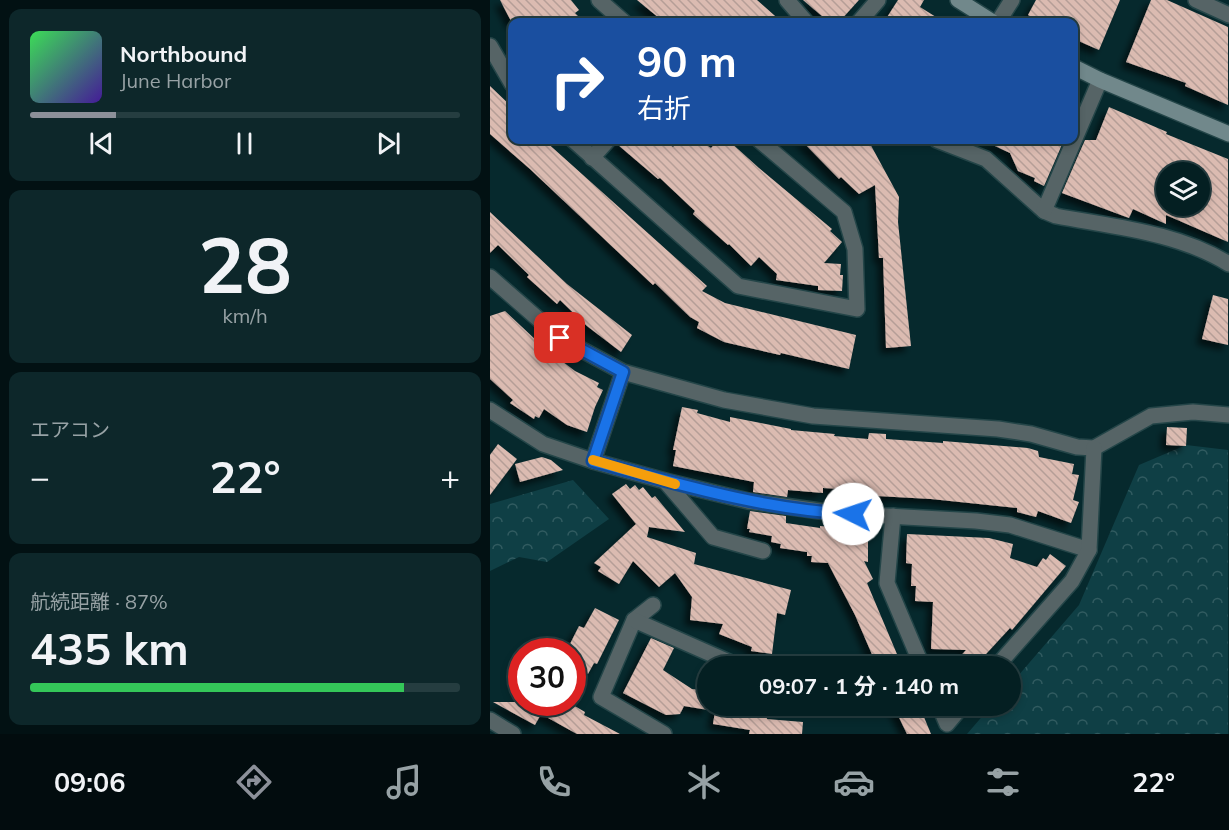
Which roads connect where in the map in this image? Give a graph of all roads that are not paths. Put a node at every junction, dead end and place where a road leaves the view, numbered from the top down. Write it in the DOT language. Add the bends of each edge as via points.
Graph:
graph roads {
  1 [pos="599,0"];
  2 [pos="787,0"];
  3 [pos="878,0"];
  4 [pos="958,0"];
  5 [pos="1012,0"];
  6 [pos="1196,0"];
  7 [pos="1228,15"];
  8 [pos="619,18"];
  9 [pos="803,18"];
  10 [pos="862,18"];
  11 [pos="987,18"];
  12 [pos="1001,18"];
  13 [pos="490,46"];
  14 [pos="1078,69"];
  15 [pos="508,77"];
  16 [pos="1100,80"];
  17 [pos="1078,131"];
  18 [pos="1228,134"];
  19 [pos="577,144"];
  20 [pos="604,144"];
  21 [pos="764,144"];
  22 [pos="947,144"];
  23 [pos="1073,144"];
  24 [pos="592,158"];
  25 [pos="1044,211"];
  26 [pos="1228,264"];
  27 [pos="490,277"];
  28 [pos="623,372"];
  29 [pos="490,410"];
  30 [pos="1228,415"];
  31 [pos="1094,448"];
  32 [pos="593,461"];
  33 [pos="665,481"];
  34 [pos="893,516"];
  35 [pos="1089,550"];
  36 [pos="763,551"];
  37 [pos="653,605"];
  38 [pos="634,620"];
  39 [pos="715,656"];
  40 [pos="918,656"];
  41 [pos="1006,656"];
  42 [pos="944,716"];
  43 [pos="954,716"];
  44 [pos="490,720"];
  45 [pos="513,734"];
  46 [pos="664,734"];
  1 -- 8 [label="street"];
  2 -- 9 [label="street"];
  3 -- 10 [label="street"];
  4 -- 11 [label="street"];
  5 -- 12 [label="street"];
  6 -- 7 [label="street"];
  13 -- 15 [label="street"];
  14 -- 16 [label="street"];
  16 -- 17 [label="street"];
  16 -- 18 [label="street"];
  19 -- 24 [label="street"];
  20 -- 24 [label="street"];
  21 -- 24 [label="street" via="844,212 854,249 857,309 738,286"];
  22 -- 25 [label="street" via="986,159"];
  23 -- 25 [label="street"];
  25 -- 26 [label="street" via="1167,237"];
  27 -- 28 [label="street" via="560,338"];
  28 -- 31 [label="street" via="724,400 812,416 998,429"];
  28 -- 32 [label="street"];
  29 -- 32 [label="street" via="543,444"];
  30 -- 31 [label="street" via="1193,412 1151,416"];
  31 -- 35 [label="street"];
  32 -- 33 [label="street"];
  33 -- 34 [label="street" via="748,501 834,513"];
  33 -- 36 [label="street" via="712,537"];
  34 -- 35 [label="street" via="1010,525"];
  34 -- 40 [label="street" via="887,583"];
  35 -- 41 [label="street" via="1072,581"];
  37 -- 38 [label="street"];
  38 -- 39 [label="street"];
  38 -- 46 [label="street" via="601,697"];
  42 -- 43 [label="street" via="947,724"];
  44 -- 45 [label="street"];
}
